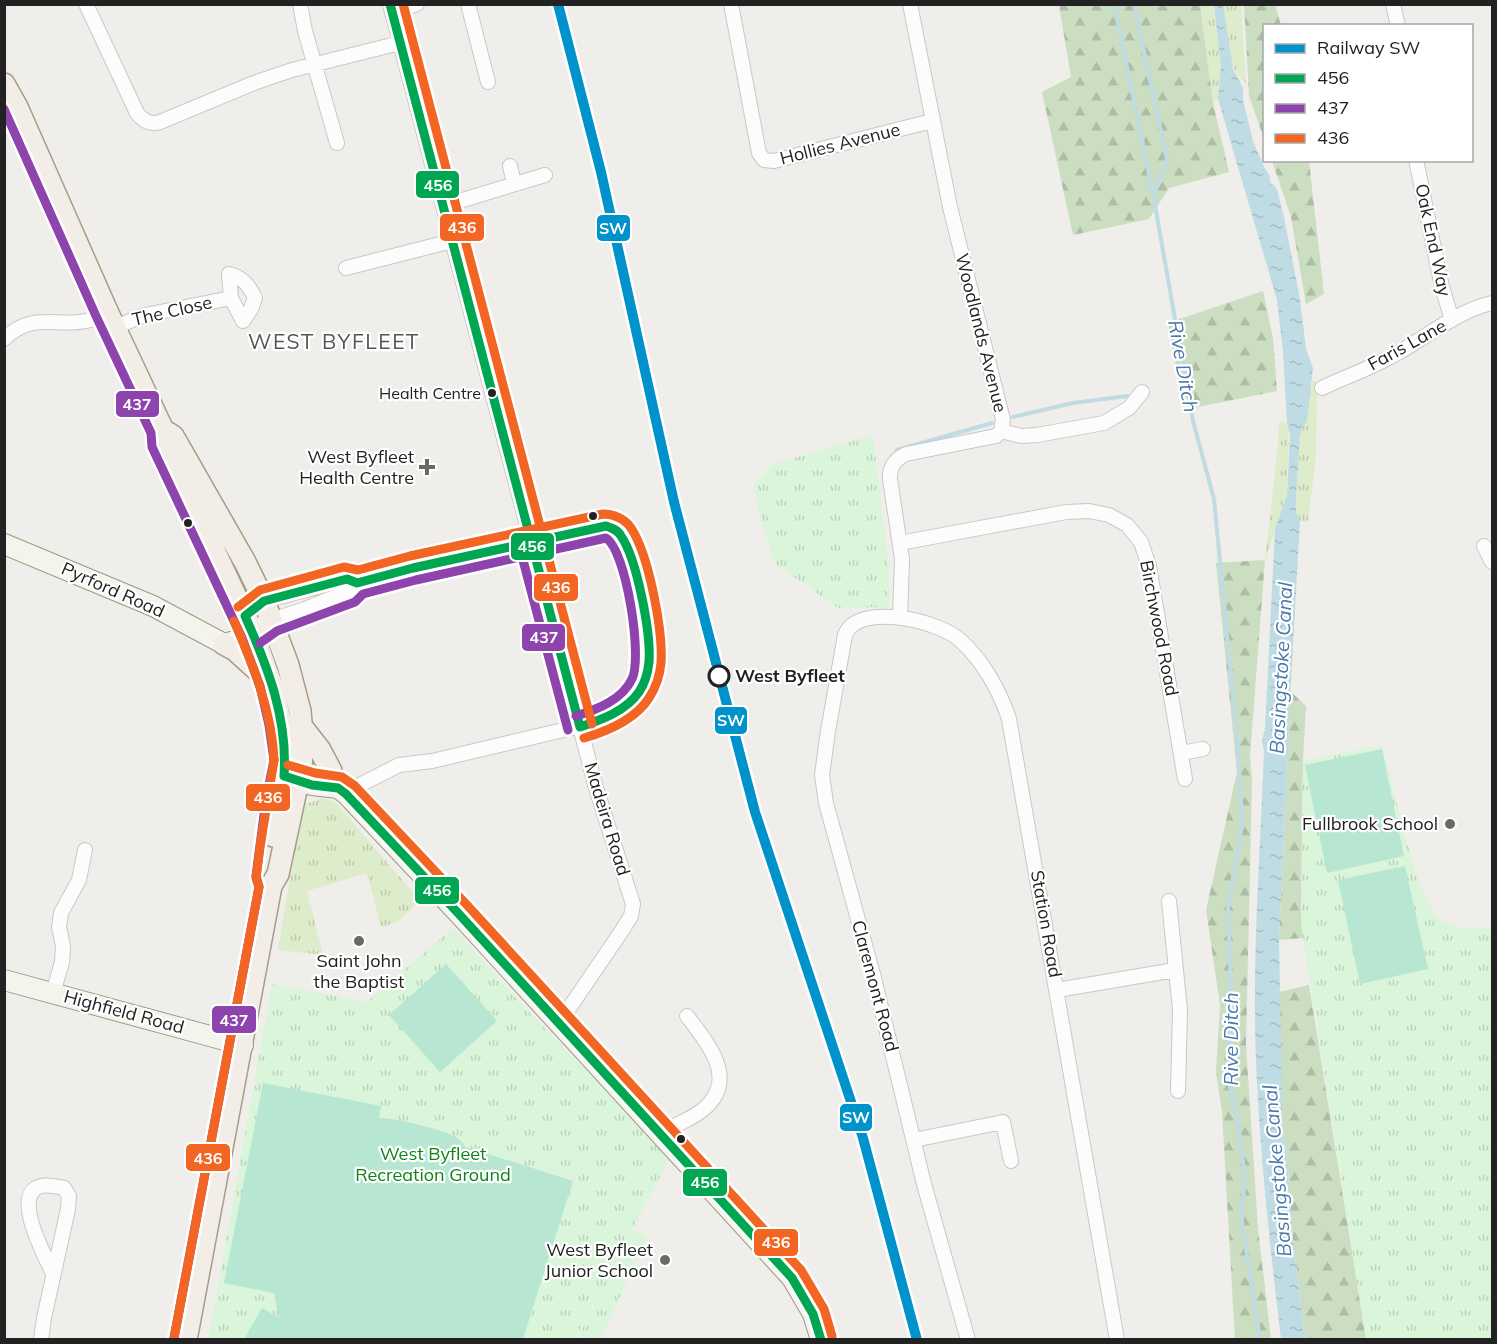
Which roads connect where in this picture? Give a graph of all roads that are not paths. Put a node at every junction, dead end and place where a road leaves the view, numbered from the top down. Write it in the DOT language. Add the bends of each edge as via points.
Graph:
graph roads {
  1 [pos="86,4"];
  2 [pos="300,4"];
  3 [pos="417,4"];
  4 [pos="468,4"];
  5 [pos="731,4"];
  6 [pos="910,4"];
  7 [pos="1393,4"];
  8 [pos="391,9"];
  9 [pos="1398,24"];
  10 [pos="400,43"];
  11 [pos="315,64"];
  12 [pos="488,82"];
  13 [pos="4,84"];
  14 [pos="932,121"];
  15 [pos="337,143"];
  16 [pos="1416,162"];
  17 [pos="510,166"];
  18 [pos="545,175"];
  19 [pos="514,183"];
  20 [pos="443,206"];
  21 [pos="452,241"];
  22 [pos="346,268"];
  23 [pos="231,298"];
  24 [pos="1492,303"];
  25 [pos="111,319"];
  26 [pos="1452,320"];
  27 [pos="4,339"];
  28 [pos="1322,388"];
  29 [pos="1142,392"];
  30 [pos="164,430"];
  31 [pos="1001,431"];
  32 [pos="531,542"];
  33 [pos="900,543"];
  34 [pos="4,544"];
  35 [pos="357,584"];
  36 [pos="268,610"];
  37 [pos="900,618"];
  38 [pos="249,625"];
  39 [pos="848,628"];
  40 [pos="222,642"];
  41 [pos="271,683"];
  42 [pos="302,727"];
  43 [pos="580,727"];
  44 [pos="1203,749"];
  45 [pos="1181,753"];
  46 [pos="293,771"];
  47 [pos="331,771"];
  48 [pos="1185,779"];
  49 [pos="353,797"];
  50 [pos="85,850"];
  51 [pos="1169,901"];
  52 [pos="1175,970"];
  53 [pos="4,980"];
  54 [pos="1058,990"];
  55 [pos="53,993"];
  56 [pos="687,1016"];
  57 [pos="559,1023"];
  58 [pos="243,1045"];
  59 [pos="1178,1091"];
  60 [pos="661,1135"];
  61 [pos="914,1140"];
  62 [pos="1011,1161"];
  63 [pos="53,1274"];
  64 [pos="41,1340"];
  65 [pos="186,1340"];
  66 [pos="821,1340"];
  67 [pos="968,1340"];
  68 [pos="1117,1340"];
  1 -- 11 [label="street" via="137,113 150,123"];
  2 -- 11 [label="street"];
  3 -- 8 [label="street"];
  4 -- 12 [label="street"];
  5 -- 14 [label="street, Hollies Avenue" via="759,153 764,160 774,161"];
  6 -- 14 [label="street, Woodlands Avenue"];
  7 -- 9 [label="street"];
  8 -- 10 [label="street, Madeira Road"];
  10 -- 11 [label="street"];
  10 -- 20 [label="street, Madeira Road"];
  11 -- 15 [label="street"];
  13 -- 25 [label="main road"];
  14 -- 31 [label="street, Woodlands Avenue" via="1002,414"];
  16 -- 26 [label="street, Oak End Way"];
  17 -- 19 [label="street"];
  18 -- 19 [label="street"];
  19 -- 20 [label="street"];
  20 -- 21 [label="street, Madeira Road"];
  21 -- 22 [label="street"];
  21 -- 32 [label="street, Madeira Road"];
  23 -- 25 [label="street, The Close"];
  24 -- 26 [label="street, Faris Lane"];
  25 -- 27 [label="street, The Close" via="26,324"];
  25 -- 30 [label="main road"];
  26 -- 28 [label="street, Faris Lane" via="1393,356"];
  29 -- 31 [label="street" via="1129,408 1104,423 1037,435"];
  30 -- 36 [label="main road" via="173,436 214,506"];
  30 -- 38 [label="main road" via="163,442"];
  31 -- 33 [label="street, Woodlands Avenue" via="994,437 897,459 889,476"];
  32 -- 35 [label="street"];
  32 -- 43 [label="street, Madeira Road"];
  32 -- 43 [label="street" via="612,527 624,540 635,576 649,654 643,685 620,710"];
  33 -- 37 [label="street, Woodlands Avenue"];
  33 -- 45 [label="street, Birchwood Road" via="1072,511 1098,512 1124,522 1141,542 1149,566"];
  34 -- 40 [label="street, Pyrford Road" via="153,606"];
  35 -- 36 [label="street" via="305,609"];
  35 -- 36 [label="street" via="347,579"];
  36 -- 38 [label="street"];
  36 -- 42 [label="main road" via="288,665"];
  37 -- 39 [label="street, Station Road" via="861,620"];
  37 -- 54 [label="street, Station Road" via="955,636 975,656 1005,707"];
  38 -- 40 [label="street" via="241,640"];
  38 -- 41 [label="main road"];
  39 -- 61 [label="street, Claremont Road" via="822,775"];
  40 -- 41 [label="main road"];
  41 -- 46 [label="main road"];
  42 -- 46 [label="main road"];
  42 -- 47 [label="main road"];
  43 -- 49 [label="street" via="399,765"];
  43 -- 57 [label="street, Madeira Road" via="633,910"];
  44 -- 45 [label="street"];
  45 -- 48 [label="street, Birchwood Road"];
  46 -- 47 [label="street"];
  46 -- 49 [label="street" via="312,785 338,788"];
  46 -- 58 [label="main road" via="278,874 271,886"];
  47 -- 49 [label="street" via="341,776"];
  49 -- 57 [label="street"];
  50 -- 55 [label="street" via="79,880 61,913 62,962"];
  51 -- 52 [label="street"];
  52 -- 54 [label="street"];
  52 -- 59 [label="street" via="1180,1010"];
  53 -- 55 [label="street, Highfield Road"];
  54 -- 68 [label="street, Station Road"];
  55 -- 58 [label="street, Highfield Road"];
  56 -- 60 [label="street" via="702,1027 718,1062 718,1085 712,1101"];
  57 -- 60 [label="street"];
  58 -- 65 [label="main road"];
  60 -- 66 [label="street" via="792,1278 813,1314"];
  61 -- 62 [label="street" via="1003,1122"];
  61 -- 67 [label="street, Claremont Road"];
  63 -- 63 [label="street" via="28,1211 28,1198 41,1186 64,1188 69,1196"];
  63 -- 64 [label="street"];
}
